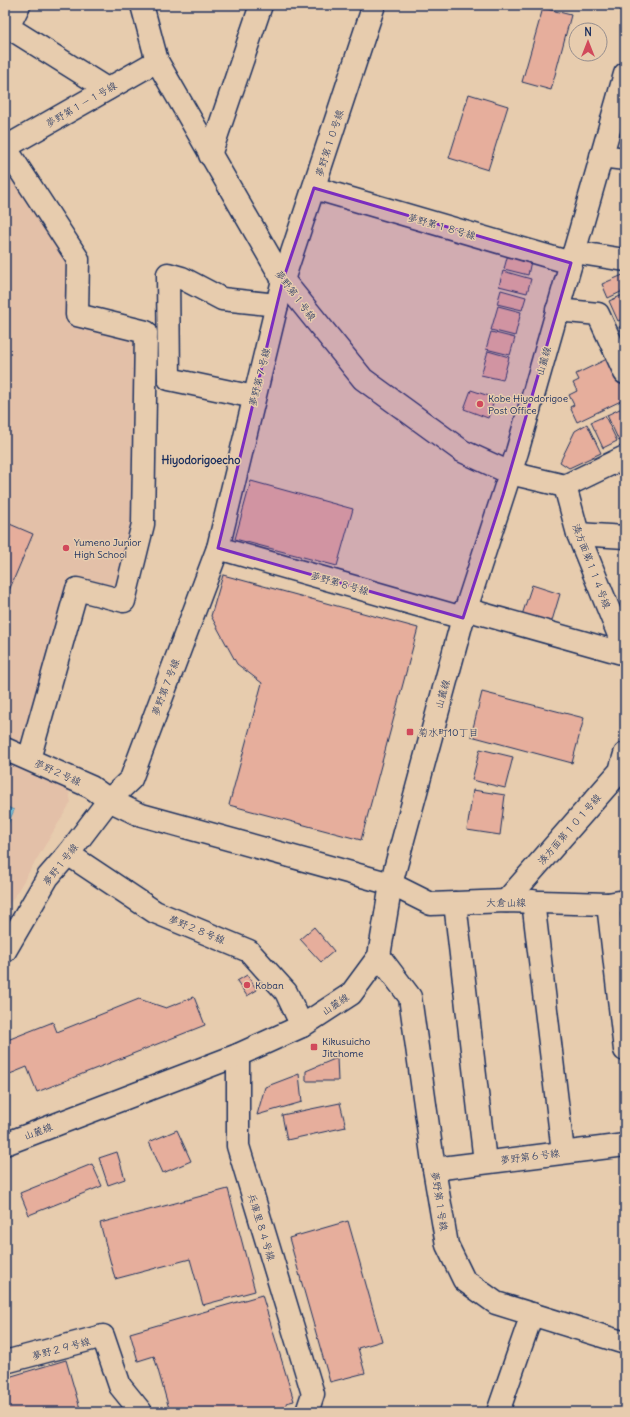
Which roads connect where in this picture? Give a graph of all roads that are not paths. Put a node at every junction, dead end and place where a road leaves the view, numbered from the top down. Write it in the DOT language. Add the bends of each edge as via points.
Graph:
graph roads {
  1 [pos="19,5"];
  2 [pos="142,5"];
  3 [pos="261,5"];
  4 [pos="374,5"];
  5 [pos="157,61"];
  6 [pos="625,74"];
  7 [pos="107,89"];
  8 [pos="6,147"];
  9 [pos="210,155"];
  10 [pos="601,156"];
  11 [pos="625,159"];
  12 [pos="314,188"];
  13 [pos="572,258"];
  14 [pos="625,260"];
  15 [pos="283,280"];
  16 [pos="277,305"];
  17 [pos="557,310"];
  18 [pos="625,374"];
  19 [pos="254,397"];
  20 [pos="625,457"];
  21 [pos="510,473"];
  22 [pos="565,486"];
  23 [pos="578,534"];
  24 [pos="625,537"];
  25 [pos="218,548"];
  26 [pos="464,614"];
  27 [pos="625,642"];
  28 [pos="625,654"];
  29 [pos="5,749"];
  30 [pos="625,754"];
  31 [pos="29,759"];
  32 [pos="109,800"];
  33 [pos="68,854"];
  34 [pos="391,884"];
  35 [pos="506,901"];
  36 [pos="533,902"];
  37 [pos="455,903"];
  38 [pos="616,903"];
  39 [pos="5,951"];
  40 [pos="379,956"];
  41 [pos="302,1026"];
  42 [pos="625,1050"];
  43 [pos="238,1055"];
  44 [pos="5,1144"];
  45 [pos="625,1145"];
  46 [pos="563,1152"];
  47 [pos="485,1162"];
  48 [pos="434,1169"];
  49 [pos="532,1314"];
  50 [pos="625,1342"];
  51 [pos="5,1362"];
  52 [pos="310,1403"];
  53 [pos="141,1412"];
  54 [pos="498,1412"];
  1 -- 7 [label="street" via="8,27"];
  2 -- 5 [label="street, 夢野第１号線"];
  3 -- 9 [label="street"];
  4 -- 12 [label="street, 夢野第１０号線"];
  5 -- 7 [label="street, 夢野第１－１号線"];
  5 -- 9 [label="street, 夢野第１号線"];
  6 -- 10 [label="street, 山麓線"];
  7 -- 8 [label="street, 夢野第１－１号線"];
  8 -- 31 [label="street" via="78,259 77,315 146,332 143,524 124,601 77,589"];
  9 -- 15 [label="street, 夢野第１号線"];
  10 -- 11 [label="street"];
  10 -- 13 [label="street, 山麓線"];
  12 -- 13 [label="street, 夢野第１８号線"];
  12 -- 15 [label="street, 夢野第１０号線"];
  13 -- 14 [label="street, 夢野第１８号線"];
  13 -- 17 [label="street, 山麓線"];
  15 -- 16 [label="street, 夢野第７号線"];
  15 -- 21 [label="street, 夢野第１号線" via="363,379 462,451"];
  16 -- 19 [label="street, 夢野第７号線"];
  16 -- 19 [label="street" via="222,299 182,278 168,274 169,379"];
  17 -- 18 [label="street" via="598,314"];
  17 -- 21 [label="street, 山麓線"];
  19 -- 25 [label="street, 夢野第７号線"];
  20 -- 22 [label="street"];
  21 -- 22 [label="street, 夢野第１号線"];
  21 -- 26 [label="street, 山麓線"];
  22 -- 23 [label="street, 湊方面第１１４号線"];
  23 -- 24 [label="street"];
  23 -- 27 [label="street, 湊方面第１１４号線" via="619,635"];
  25 -- 26 [label="street, 夢野第８号線"];
  25 -- 32 [label="street, 夢野第７号線" via="130,779"];
  26 -- 28 [label="street, 夢野第８号線"];
  26 -- 34 [label="street, 山麓線"];
  29 -- 31 [label="street, 夢野２号線"];
  30 -- 35 [label="street, 湊方面第１０１号線" via="620,771"];
  31 -- 32 [label="street, 夢野２号線" via="92,787"];
  32 -- 33 [label="street, 夢野１号線"];
  32 -- 34 [label="street" via="138,814"];
  33 -- 39 [label="street, 夢野１号線" via="48,877"];
  33 -- 41 [label="street, 夢野２８号線" via="155,912 249,951 286,992"];
  34 -- 37 [label="street, 大倉山線" via="431,904"];
  34 -- 40 [label="street, 山麓線"];
  35 -- 36 [label="street, 大倉山線"];
  35 -- 37 [label="street, 大倉山線"];
  36 -- 38 [label="street, 大倉山線"];
  36 -- 46 [label="street"];
  37 -- 47 [label="street"];
  38 -- 42 [label="street"];
  40 -- 41 [label="street, 山麓線" via="351,994"];
  40 -- 48 [label="street, 夢野第１号線" via="410,997"];
  41 -- 43 [label="street, 山麓線"];
  43 -- 44 [label="street, 山麓線"];
  43 -- 52 [label="street, 兵庫里８４号線" via="238,1146"];
  45 -- 46 [label="street, 夢野第６号線"];
  46 -- 47 [label="street, 夢野第６号線"];
  47 -- 48 [label="street, 夢野第６号線"];
  48 -- 49 [label="street, 夢野第１号線" via="447,1245 464,1280 496,1303"];
  49 -- 50 [label="street, 夢野第１号線"];
  49 -- 54 [label="street"];
  51 -- 53 [label="street, 夢野２９号線" via="103,1336 120,1386"];
}
